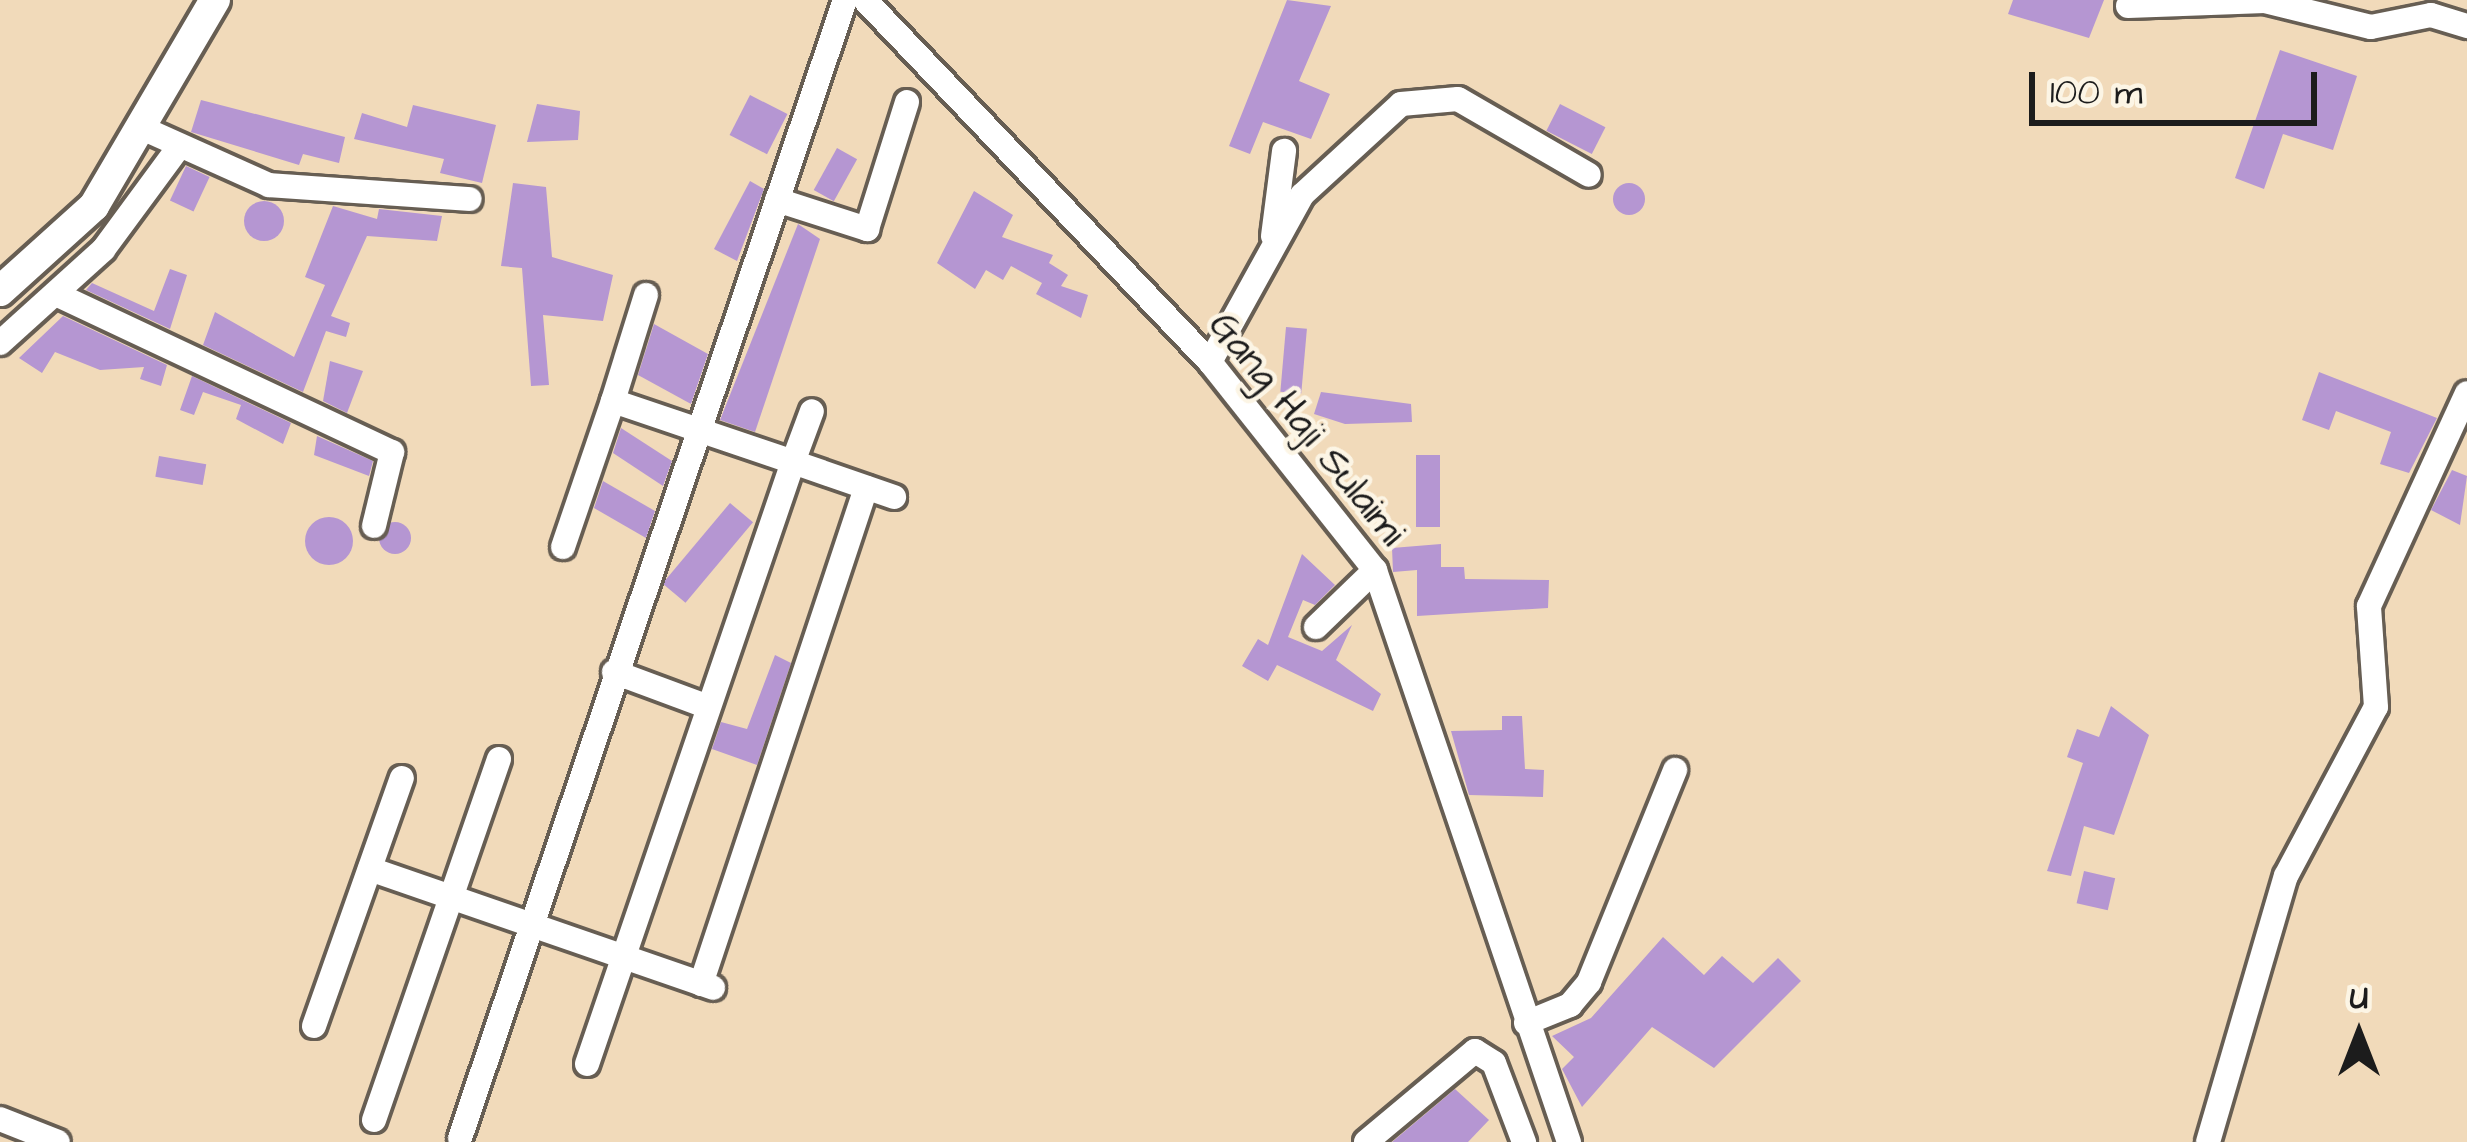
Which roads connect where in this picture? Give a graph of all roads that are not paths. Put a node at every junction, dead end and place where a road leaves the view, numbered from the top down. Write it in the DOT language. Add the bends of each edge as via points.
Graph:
graph roads {
  1 [pos="215,0"];
  2 [pos="845,0"];
  3 [pos="865,0"];
  4 [pos="2128,6"];
  5 [pos="2467,26"];
  6 [pos="907,102"];
  7 [pos="161,138"];
  8 [pos="1284,152"];
  9 [pos="1589,175"];
  10 [pos="136,181"];
  11 [pos="470,199"];
  12 [pos="777,200"];
  13 [pos="1270,257"];
  14 [pos="0,291"];
  15 [pos="646,295"];
  16 [pos="60,296"];
  17 [pos="0,343"];
  18 [pos="1210,362"];
  19 [pos="2467,393"];
  20 [pos="613,401"];
  21 [pos="812,411"];
  22 [pos="704,433"];
  23 [pos="793,462"];
  24 [pos="866,488"];
  25 [pos="894,497"];
  26 [pos="374,526"];
  27 [pos="563,547"];
  28 [pos="1375,570"];
  29 [pos="1316,627"];
  30 [pos="614,672"];
  31 [pos="706,706"];
  32 [pos="499,759"];
  33 [pos="1675,770"];
  34 [pos="402,778"];
  35 [pos="370,869"];
  36 [pos="450,898"];
  37 [pos="531,925"];
  38 [pos="626,958"];
  39 [pos="1526,1023"];
  40 [pos="314,1026"];
  41 [pos="587,1064"];
  42 [pos="1554,1102"];
  43 [pos="0,1119"];
  44 [pos="374,1120"];
  45 [pos="1517,1137"];
  46 [pos="460,1138"];
  47 [pos="58,1142"];
  48 [pos="1366,1142"];
  49 [pos="1569,1142"];
  50 [pos="2208,1142"];
  1 -- 7 [label="street"];
  2 -- 12 [label="street"];
  3 -- 18 [label="street, Gang Haji Sulaimi"];
  4 -- 5 [label="street" via="2265,1 2371,27 2431,15"];
  6 -- 12 [label="street" via="867,230"];
  7 -- 10 [label="street"];
  7 -- 11 [label="street" via="291,189"];
  8 -- 13 [label="street"];
  9 -- 13 [label="street" via="1458,99 1412,100 1302,195"];
  10 -- 14 [label="street"];
  10 -- 16 [label="street"];
  12 -- 22 [label="street"];
  13 -- 18 [label="street"];
  15 -- 20 [label="street"];
  16 -- 17 [label="street"];
  16 -- 26 [label="street" via="387,448 396,469"];
  18 -- 28 [label="street, Gang Haji Sulaimi"];
  19 -- 50 [label="street" via="2369,606 2376,707 2286,876"];
  20 -- 22 [label="street"];
  20 -- 27 [label="street"];
  21 -- 23 [label="street"];
  22 -- 23 [label="street"];
  22 -- 30 [label="street"];
  23 -- 24 [label="street"];
  23 -- 31 [label="street"];
  24 -- 25 [label="street"];
  24 -- 38 [label="street" via="708,986"];
  28 -- 29 [label="street"];
  28 -- 39 [label="street, Gang Haji Sulaimi"];
  30 -- 31 [label="street"];
  30 -- 37 [label="street"];
  31 -- 38 [label="street"];
  32 -- 36 [label="street"];
  33 -- 39 [label="street" via="1589,982 1570,1005"];
  34 -- 35 [label="street"];
  35 -- 36 [label="street"];
  35 -- 40 [label="street"];
  36 -- 37 [label="street"];
  36 -- 44 [label="street"];
  37 -- 38 [label="street"];
  37 -- 46 [label="street"];
  38 -- 41 [label="street"];
  39 -- 42 [label="street, Gang Haji Sulaimi"];
  42 -- 45 [label="street"];
  42 -- 49 [label="street, Gang Haji Sulaimi"];
  43 -- 47 [label="street"];
  45 -- 48 [label="street" via="1494,1063 1475,1052"];
}
